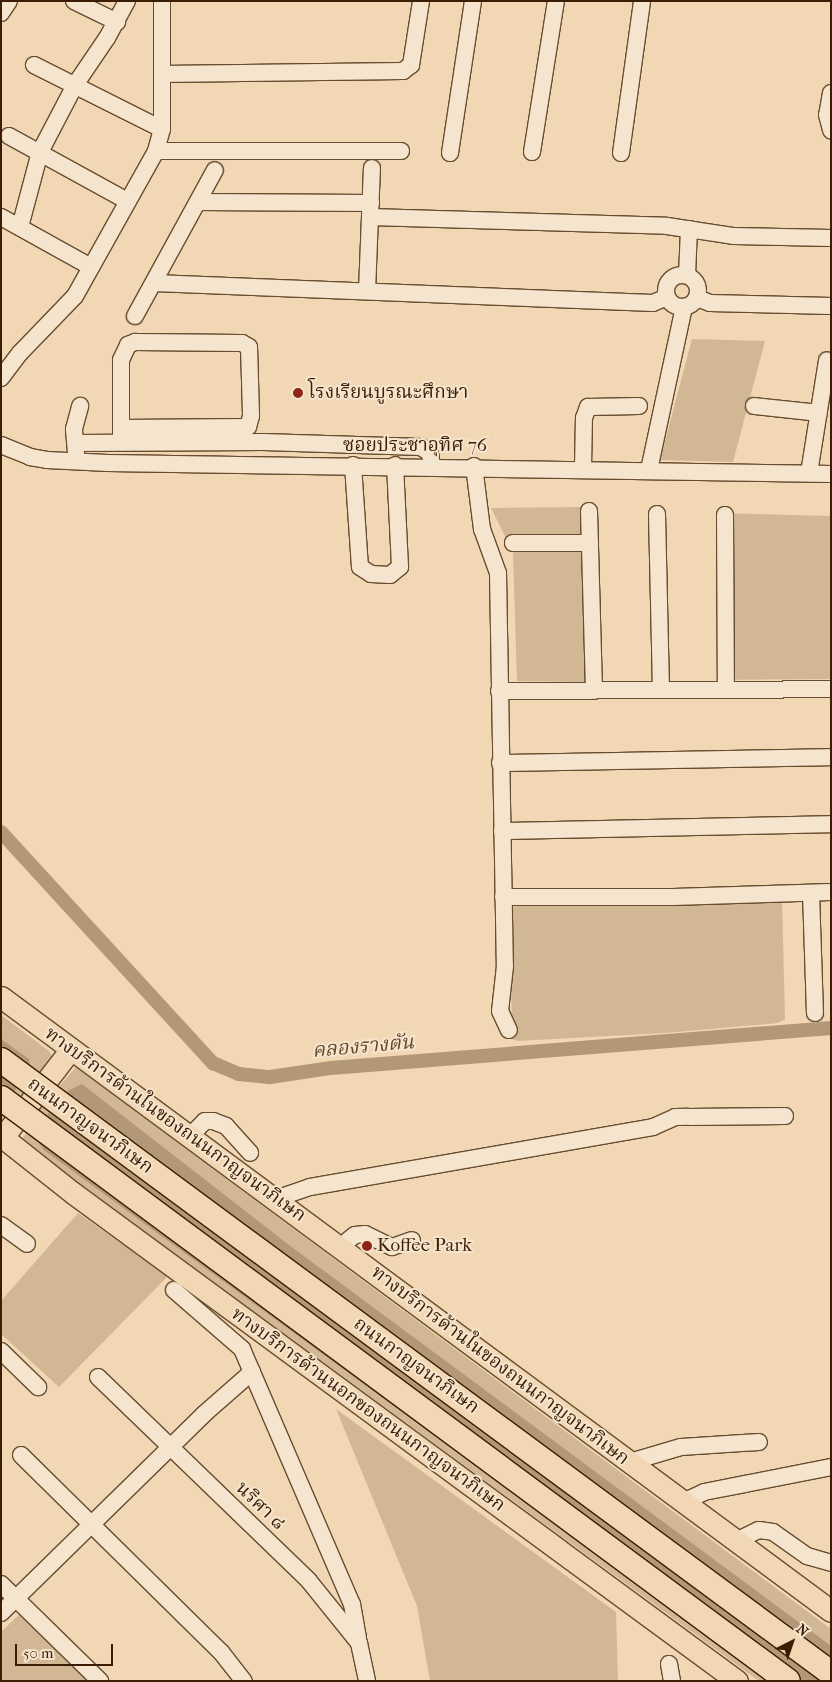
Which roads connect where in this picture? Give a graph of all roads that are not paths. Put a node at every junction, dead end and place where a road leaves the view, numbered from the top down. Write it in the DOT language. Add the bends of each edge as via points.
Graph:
graph roads {
  1 [pos="8,1"];
  2 [pos="74,1"];
  3 [pos="127,1"];
  4 [pos="162,1"];
  5 [pos="422,1"];
  6 [pos="473,1"];
  7 [pos="556,1"];
  8 [pos="642,1"];
  9 [pos="1,13"];
  10 [pos="117,22"];
  11 [pos="34,65"];
  12 [pos="162,74"];
  13 [pos="75,85"];
  14 [pos="831,93"];
  15 [pos="162,129"];
  16 [pos="831,130"];
  17 [pos="9,136"];
  18 [pos="156,151"];
  19 [pos="401,151"];
  20 [pos="40,152"];
  21 [pos="532,152"];
  22 [pos="450,153"];
  23 [pos="621,153"];
  24 [pos="372,168"];
  25 [pos="215,170"];
  26 [pos="127,200"];
  27 [pos="198,202"];
  28 [pos="370,210"];
  29 [pos="1,217"];
  30 [pos="20,227"];
  31 [pos="689,229"];
  32 [pos="831,238"];
  33 [pos="92,267"];
  34 [pos="687,275"];
  35 [pos="154,283"];
  36 [pos="367,291"];
  37 [pos="667,297"];
  38 [pos="691,303"];
  39 [pos="831,306"];
  40 [pos="136,316"];
  41 [pos="827,360"];
  42 [pos="1,378"];
  43 [pos="80,406"];
  44 [pos="639,406"];
  45 [pos="754,406"];
  46 [pos="819,414"];
  47 [pos="121,435"];
  48 [pos="76,443"];
  49 [pos="1,445"];
  50 [pos="76,461"];
  51 [pos="353,465"];
  52 [pos="395,465"];
  53 [pos="432,465"];
  54 [pos="474,466"];
  55 [pos="583,468"];
  56 [pos="649,470"];
  57 [pos="809,473"];
  58 [pos="831,474"];
  59 [pos="589,511"];
  60 [pos="657,514"];
  61 [pos="725,515"];
  62 [pos="513,543"];
  63 [pos="590,543"];
  64 [pos="831,689"];
  65 [pos="661,690"];
  66 [pos="726,690"];
  67 [pos="498,691"];
  68 [pos="594,691"];
  69 [pos="831,757"];
  70 [pos="500,764"];
  71 [pos="831,824"];
  72 [pos="502,831"];
  73 [pos="811,892"];
  74 [pos="831,892"];
  75 [pos="503,897"];
  76 [pos="1,997"];
  77 [pos="815,1012"];
  78 [pos="509,1030"];
  79 [pos="72,1049"];
  80 [pos="1,1060"];
  81 [pos="1,1098"];
  82 [pos="785,1116"];
  83 [pos="190,1136"];
  84 [pos="2,1138"];
  85 [pos="250,1153"];
  86 [pos="274,1199"];
  87 [pos="1,1224"];
  88 [pos="412,1240"];
  89 [pos="27,1244"];
  90 [pos="340,1248"];
  91 [pos="174,1290"];
  92 [pos="1,1351"];
  93 [pos="252,1372"];
  94 [pos="98,1377"];
  95 [pos="38,1387"];
  96 [pos="759,1442"];
  97 [pos="172,1448"];
  98 [pos="21,1455"];
  99 [pos="630,1462"];
  100 [pos="831,1467"];
  101 [pos="683,1502"];
  102 [pos="92,1522"];
  103 [pos="736,1541"];
  104 [pos="831,1563"];
  105 [pos="1,1584"];
  106 [pos="16,1599"];
  107 [pos="831,1611"];
  108 [pos="1,1613"];
  109 [pos="359,1642"];
  110 [pos="669,1664"];
  111 [pos="831,1673"];
  112 [pos="100,1681"];
  113 [pos="244,1681"];
  114 [pos="368,1681"];
  115 [pos="672,1681"];
  116 [pos="737,1681"];
  117 [pos="788,1681"];
  1 -- 9 [label="street"];
  2 -- 10 [label="street"];
  3 -- 10 [label="street"];
  4 -- 12 [label="street"];
  5 -- 12 [label="street" via="411,65 403,71"];
  6 -- 22 [label="street"];
  7 -- 21 [label="street"];
  8 -- 23 [label="street"];
  10 -- 13 [label="street"];
  11 -- 13 [label="street"];
  12 -- 15 [label="street"];
  13 -- 15 [label="street"];
  13 -- 20 [label="street"];
  14 -- 16 [label="street" via="827,115"];
  15 -- 18 [label="street"];
  17 -- 20 [label="street"];
  18 -- 19 [label="street"];
  18 -- 26 [label="street"];
  20 -- 26 [label="street"];
  20 -- 30 [label="street"];
  24 -- 28 [label="street"];
  25 -- 27 [label="street"];
  26 -- 33 [label="street"];
  27 -- 28 [label="street"];
  27 -- 35 [label="street"];
  28 -- 31 [label="street"];
  28 -- 36 [label="street"];
  29 -- 30 [label="street"];
  30 -- 33 [label="street"];
  31 -- 32 [label="street" via="734,236"];
  31 -- 34 [label="street"];
  33 -- 42 [label="street" via="59,316 20,353"];
  34 -- 37 [label="street" via="672,278 666,287"];
  34 -- 38 [label="street" via="696,282"];
  35 -- 36 [label="street"];
  35 -- 40 [label="street"];
  36 -- 37 [label="street" via="653,303"];
  37 -- 38 [label="street" via="674,305"];
  38 -- 39 [label="street"];
  38 -- 56 [label="street"];
  41 -- 46 [label="street"];
  43 -- 48 [label="street" via="74,429"];
  44 -- 55 [label="street" via="588,408 584,418"];
  45 -- 46 [label="street"];
  46 -- 57 [label="street"];
  47 -- 47 [label="street" via="121,360 128,345 135,342 242,344 248,347 251,416 248,427"];
  47 -- 48 [label="street"];
  47 -- 53 [label="street" via="421,447 430,453"];
  48 -- 50 [label="street"];
  49 -- 50 [label="street, ซอยประชาอุทิศ 76" via="30,457"];
  50 -- 51 [label="street, ซอยประชาอุทิศ 76"];
  51 -- 52 [label="street, ซอยประชาอุทิศ 76"];
  51 -- 52 [label="street" via="360,567 371,574 390,575 400,567"];
  52 -- 53 [label="street, ซอยประชาอุทิศ 76"];
  53 -- 54 [label="street, ซอยประชาอุทิศ 76"];
  54 -- 55 [label="street, ซอยประชาอุทิศ 76"];
  54 -- 67 [label="street" via="482,529 498,573"];
  55 -- 56 [label="street, ซอยประชาอุทิศ 76"];
  56 -- 57 [label="street, ซอยประชาอุทิศ 76"];
  57 -- 58 [label="street, ซอยประชาอุทิศ 76"];
  59 -- 63 [label="street"];
  60 -- 65 [label="street"];
  61 -- 66 [label="street"];
  62 -- 63 [label="street"];
  63 -- 68 [label="street"];
  64 -- 66 [label="street"];
  65 -- 66 [label="street"];
  65 -- 68 [label="street"];
  67 -- 68 [label="street"];
  67 -- 70 [label="street"];
  69 -- 70 [label="street"];
  70 -- 72 [label="street"];
  71 -- 72 [label="street"];
  72 -- 75 [label="street"];
  73 -- 74 [label="street"];
  73 -- 75 [label="street" via="673,897"];
  73 -- 77 [label="street"];
  75 -- 78 [label="street" via="505,966 500,1011"];
  76 -- 79 [label="main road, ทางบริการด้านในของถนนกาญจนาภิเษก"];
  79 -- 83 [label="main road, ทางบริการด้านในของถนนกาญจนาภิเษก"];
  79 -- 84 [label="main road"];
  80 -- 111 [label="highway, ถนนกาญจนาภิเษก, bridge"];
  81 -- 117 [label="highway, ถนนกาญจนาภิเษก, bridge"];
  82 -- 86 [label="street" via="675,1118 653,1127 310,1187"];
  83 -- 85 [label="street" via="205,1121 214,1121 226,1126"];
  83 -- 86 [label="main road, ทางบริการด้านในของถนนกาญจนาภิเษก"];
  84 -- 116 [label="main road, ทางบริการด้านนอกของถนนกาญจนาภิเษก"];
  86 -- 90 [label="main road, ทางบริการด้านในของถนนกาญจนาภิเษก"];
  87 -- 89 [label="street"];
  88 -- 90 [label="street" via="392,1247 365,1234 355,1235"];
  90 -- 99 [label="main road, ทางบริการด้านในของถนนกาญจนาภิเษก"];
  91 -- 93 [label="street" via="242,1349"];
  92 -- 95 [label="street"];
  93 -- 97 [label="street" via="204,1414"];
  93 -- 109 [label="street" via="352,1604"];
  94 -- 97 [label="street, นริศา ๘"];
  96 -- 99 [label="street" via="682,1447"];
  97 -- 102 [label="street"];
  97 -- 109 [label="street, นริศา ๘" via="309,1581"];
  98 -- 102 [label="street"];
  99 -- 101 [label="main road, ทางบริการด้านในของถนนกาญจนาภิเษก"];
  100 -- 101 [label="street" via="704,1492"];
  101 -- 103 [label="main road, ทางบริการด้านในของถนนกาญจนาภิเษก"];
  102 -- 106 [label="street"];
  102 -- 113 [label="street" via="221,1652"];
  103 -- 104 [label="street" via="759,1530 773,1532 807,1556"];
  103 -- 107 [label="main road, ทางบริการด้านในของถนนกาญจนาภิเษก"];
  105 -- 106 [label="street"];
  106 -- 108 [label="street"];
  106 -- 112 [label="street"];
  109 -- 114 [label="street, นริศา ๘"];
  110 -- 115 [label="street"];
}
